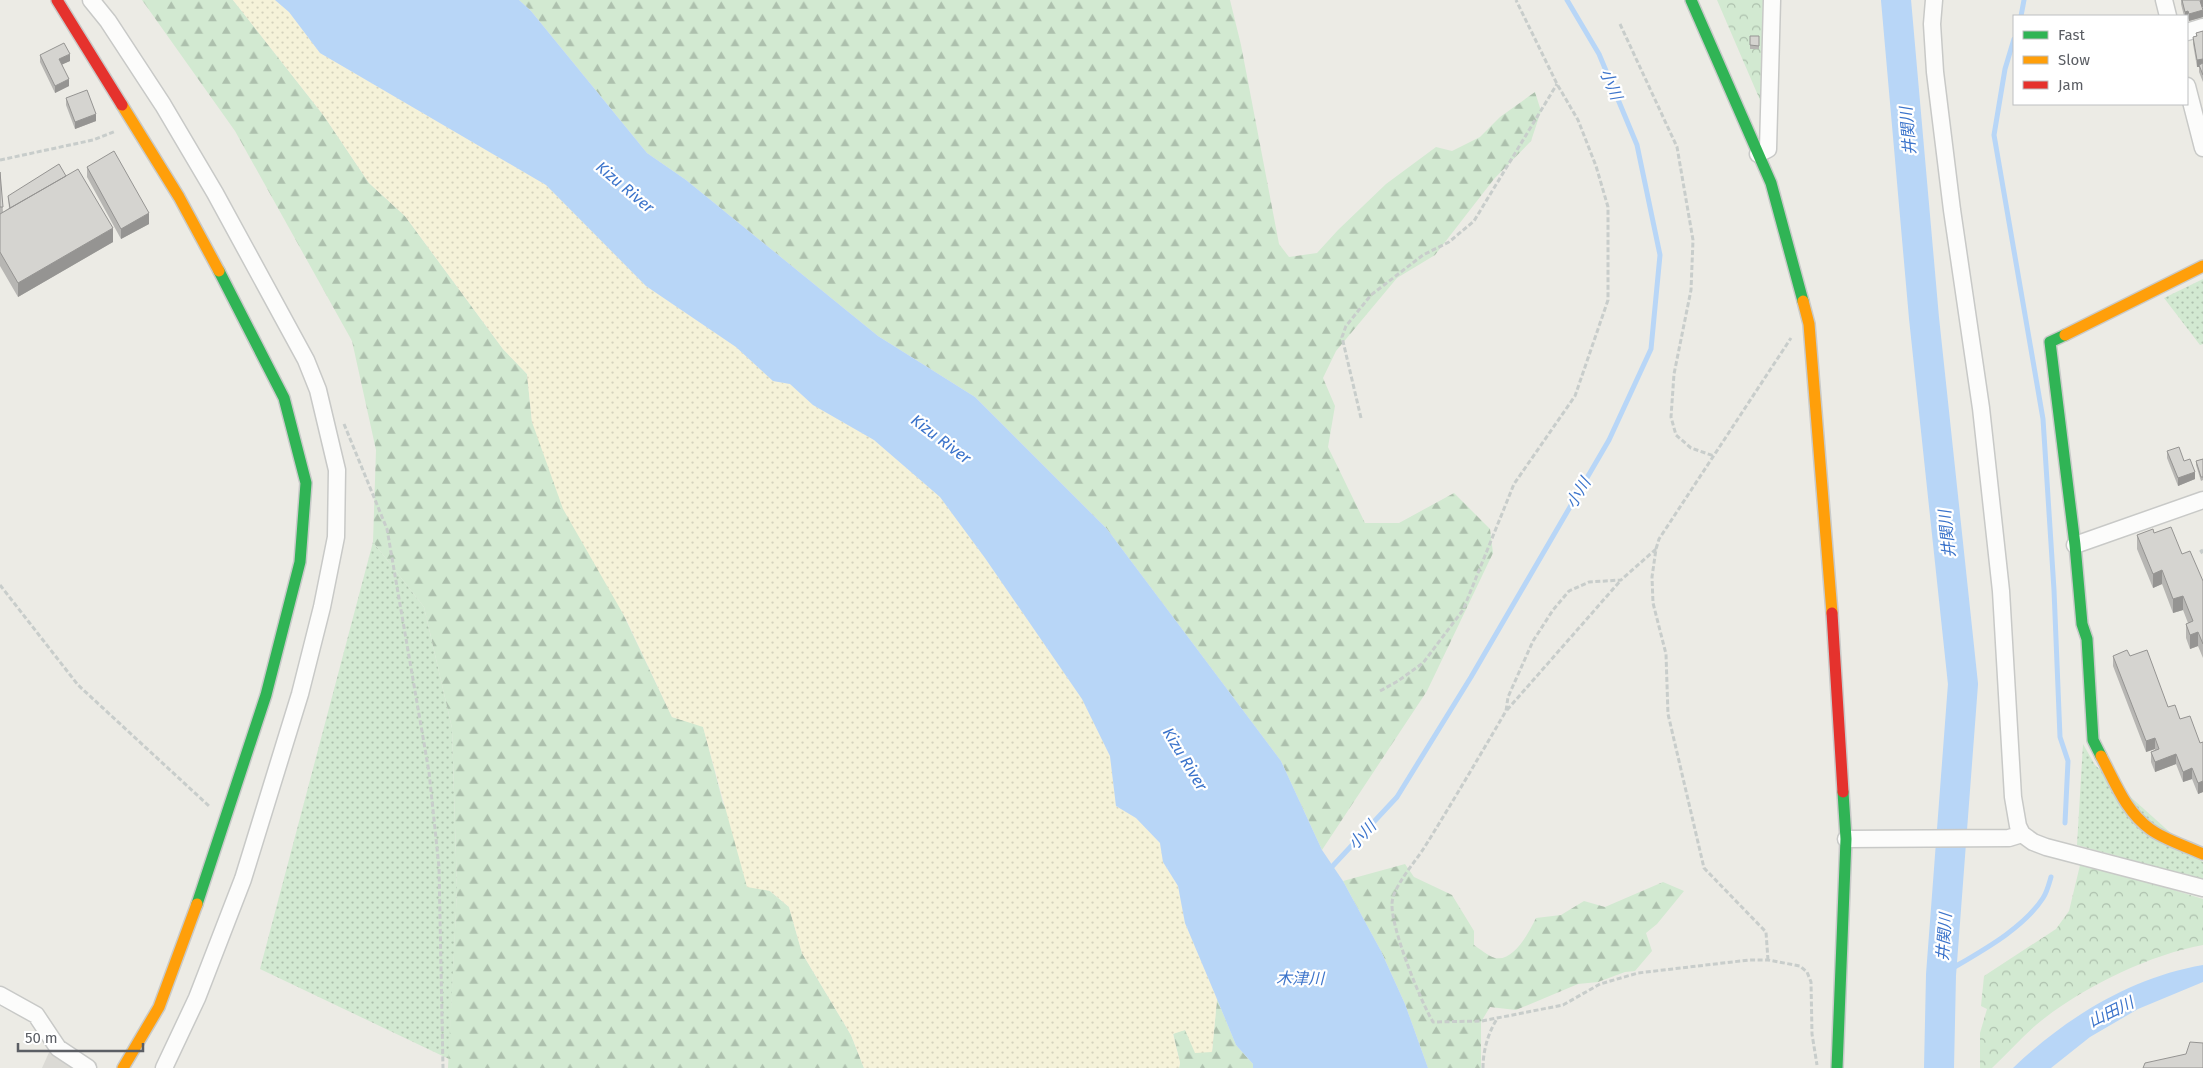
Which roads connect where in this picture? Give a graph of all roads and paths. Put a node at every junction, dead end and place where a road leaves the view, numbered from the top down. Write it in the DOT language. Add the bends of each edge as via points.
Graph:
graph roads {
  1 [pos="57,0"];
  2 [pos="92,0"];
  3 [pos="1516,0"];
  4 [pos="1692,0"];
  5 [pos="1772,0"];
  6 [pos="1934,0"];
  7 [pos="2164,0"];
  8 [pos="2168,15"];
  9 [pos="1620,24"];
  10 [pos="2203,27"];
  11 [pos="2188,32"];
  12 [pos="1557,84"];
  13 [pos="2188,90"];
  14 [pos="133,124"];
  15 [pos="2203,148"];
  16 [pos="1758,154"];
  17 [pos="0,160"];
  18 [pos="2203,266"];
  19 [pos="1793,335"];
  20 [pos="339,417"];
  21 [pos="1362,418"];
  22 [pos="1714,456"];
  23 [pos="2203,500"];
  24 [pos="2075,545"];
  25 [pos="1656,549"];
  26 [pos="2203,550"];
  27 [pos="2203,554"];
  28 [pos="1621,580"];
  29 [pos="0,585"];
  30 [pos="1380,691"];
  31 [pos="1506,711"];
  32 [pos="227,816"];
  33 [pos="2016,836"];
  34 [pos="1849,839"];
  35 [pos="2203,854"];
  36 [pos="2203,888"];
  37 [pos="1768,960"];
  38 [pos="0,995"];
  39 [pos="1497,1018"];
  40 [pos="88,1068"];
  41 [pos="123,1068"];
  42 [pos="164,1068"];
  43 [pos="443,1068"];
  44 [pos="1483,1068"];
  45 [pos="1817,1068"];
  46 [pos="1837,1068"];
  1 -- 14 [label="street"];
  2 -- 42 [label="street" via="163,105 306,360 318,390 337,470 336,537 300,694 243,879 197,998"];
  3 -- 12 [label="path"];
  4 -- 16 [label="street"];
  5 -- 16 [label="street" via="1768,149"];
  6 -- 33 [label="street" via="1935,72 1982,417 2001,591"];
  7 -- 8 [label="street"];
  9 -- 22 [label="path" via="1677,147 1693,240 1691,290 1674,374 1671,417 1676,435 1691,448"];
  10 -- 11 [label="street"];
  12 -- 21 [label="path" via="1474,221 1371,295 1346,326 1342,337"];
  12 -- 30 [label="path" via="1578,120 1608,207 1608,300 1575,396 1514,484 1463,610 1423,663"];
  13 -- 15 [label="street"];
  14 -- 17 [label="path" via="93,140"];
  14 -- 32 [label="street" via="179,197 284,398 306,483 300,562 266,695"];
  16 -- 34 [label="street" via="1776,199 1809,324"];
  18 -- 24 [label="street" via="2050,342"];
  19 -- 22 [label="path"];
  20 -- 43 [label="path" via="387,529 429,772 439,867"];
  22 -- 25 [label="path" via="1659,539"];
  23 -- 24 [label="street"];
  24 -- 35 [label="street" via="2082,624 2087,639 2093,740 2125,802 2138,818 2160,836"];
  25 -- 28 [label="path"];
  25 -- 37 [label="path" via="1653,603 1666,654 1668,714 1704,868 1766,932"];
  26 -- 27 [label="path"];
  28 -- 31 [label="path"];
  28 -- 31 [label="path" via="1589,582 1568,591 1533,641 1508,697"];
  29 -- 32 [label="path" via="78,684 214,810"];
  31 -- 39 [label="path" via="1391,902 1393,920 1433,1022"];
  32 -- 41 [label="street" via="159,1007"];
  33 -- 34 [label="street"];
  33 -- 36 [label="street" via="2046,847"];
  34 -- 46 [label="street"];
  37 -- 39 [label="path" via="1638,973 1600,984 1564,1005"];
  37 -- 45 [label="path" via="1800,966 1807,972 1811,982 1812,1034"];
  38 -- 40 [label="street" via="36,1015 58,1048"];
  39 -- 44 [label="path" via="1491,1028"];
}
